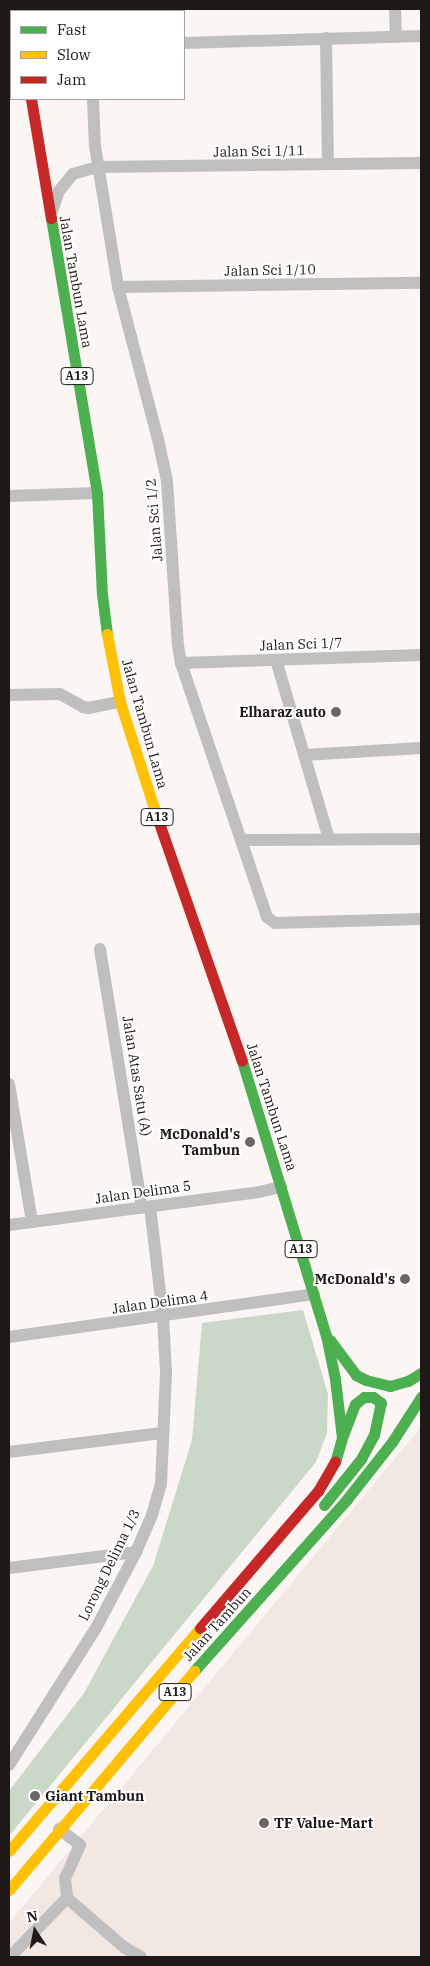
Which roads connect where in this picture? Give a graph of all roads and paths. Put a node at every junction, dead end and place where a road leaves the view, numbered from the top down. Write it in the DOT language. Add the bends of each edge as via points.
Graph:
graph roads {
  1 [pos="395,9"];
  2 [pos="421,36"];
  3 [pos="396,37"];
  4 [pos="326,38"];
  5 [pos="185,43"];
  6 [pos="31,100"];
  7 [pos="93,100"];
  8 [pos="421,162"];
  9 [pos="328,164"];
  10 [pos="98,167"];
  11 [pos="50,218"];
  12 [pos="421,283"];
  13 [pos="118,287"];
  14 [pos="97,493"];
  15 [pos="9,496"];
  16 [pos="421,655"];
  17 [pos="276,660"];
  18 [pos="181,663"];
  19 [pos="9,694"];
  20 [pos="120,702"];
  21 [pos="421,748"];
  22 [pos="304,755"];
  23 [pos="421,838"];
  24 [pos="329,839"];
  25 [pos="241,840"];
  26 [pos="421,919"];
  27 [pos="100,949"];
  28 [pos="9,1084"];
  29 [pos="282,1187"];
  30 [pos="146,1208"];
  31 [pos="32,1222"];
  32 [pos="9,1225"];
  33 [pos="313,1290"];
  34 [pos="163,1317"];
  35 [pos="326,1335"];
  36 [pos="9,1337"];
  37 [pos="421,1373"];
  38 [pos="421,1397"];
  39 [pos="162,1433"];
  40 [pos="342,1438"];
  41 [pos="9,1452"];
  42 [pos="318,1512"];
  43 [pos="306,1528"];
  44 [pos="136,1552"];
  45 [pos="9,1568"];
  46 [pos="240,1622"];
  47 [pos="9,1765"];
  48 [pos="59,1829"];
  49 [pos="9,1851"];
  50 [pos="9,1890"];
  51 [pos="67,1898"];
  52 [pos="10,1957"];
  53 [pos="141,1957"];
  1 -- 3 [label="street"];
  2 -- 3 [label="street"];
  3 -- 4 [label="street"];
  4 -- 5 [label="street"];
  4 -- 9 [label="street"];
  6 -- 11 [label="main road, Jalan Tambun Lama / A13"];
  7 -- 10 [label="street, Jalan Sci 1/2"];
  8 -- 9 [label="street, Jalan Sci 1/11"];
  9 -- 10 [label="street, Jalan Sci 1/11"];
  10 -- 11 [label="street, Jalan Sci 1/11" via="73,174 59,191"];
  10 -- 13 [label="street, Jalan Sci 1/2"];
  11 -- 14 [label="main road, Jalan Tambun Lama / A13"];
  12 -- 13 [label="street, Jalan Sci 1/10"];
  13 -- 18 [label="street, Jalan Sci 1/2" via="166,481"];
  14 -- 15 [label="street"];
  14 -- 20 [label="main road, Jalan Tambun Lama / A13" via="102,594"];
  16 -- 17 [label="street, Jalan Sci 1/7"];
  17 -- 18 [label="street, Jalan Sci 1/7"];
  17 -- 22 [label="street"];
  18 -- 25 [label="street, Jalan Sci 1/2"];
  19 -- 20 [label="street" via="60,694 88,708"];
  20 -- 29 [label="main road, Jalan Tambun Lama / A13"];
  21 -- 22 [label="street"];
  22 -- 24 [label="street"];
  23 -- 24 [label="street"];
  24 -- 25 [label="street"];
  25 -- 26 [label="street, Jalan Sci 1/2" via="267,917 272,922"];
  27 -- 30 [label="street, Jalan Atas Satu (A)"];
  28 -- 31 [label="street"];
  29 -- 30 [label="street, Jalan Delima 5"];
  29 -- 33 [label="main road, Jalan Tambun Lama / A13"];
  30 -- 31 [label="street, Jalan Delima 5"];
  30 -- 34 [label="street, Lorong Delima 1/3"];
  31 -- 32 [label="street, Jalan Delima 5"];
  33 -- 34 [label="street, Jalan Delima 4"];
  33 -- 35 [label="main road, Jalan Tambun Lama / A13"];
  34 -- 36 [label="street, Jalan Delima 4"];
  34 -- 39 [label="street, Lorong Delima 1/3" via="166,1372"];
  35 -- 37 [label="main road" via="356,1375 366,1380 390,1386"];
  35 -- 40 [label="main road, Jalan Tambun Lama"];
  38 -- 46 [label="main road, Jalan Tambun / A13" via="392,1442 347,1499"];
  39 -- 41 [label="street"];
  39 -- 44 [label="street, Lorong Delima 1/3" via="161,1484"];
  40 -- 42 [label="main road, Jalan Tambun" via="355,1404 364,1397 373,1397 381,1403 374,1435 361,1459"];
  40 -- 49 [label="main road, Jalan Tambun / A13" via="334,1467 296,1517"];
  43 -- 46 [label="main road" via="263,1581"];
  44 -- 45 [label="street"];
  44 -- 47 [label="street, Lorong Delima 1/3" via="96,1628"];
  46 -- 48 [label="main road, Jalan Tambun / A13" via="174,1693"];
  48 -- 50 [label="main road, Jalan Tambun / A13"];
  48 -- 51 [label="street" via="80,1846 65,1878"];
  51 -- 52 [label="street"];
  51 -- 53 [label="street" via="125,1948"];
}
